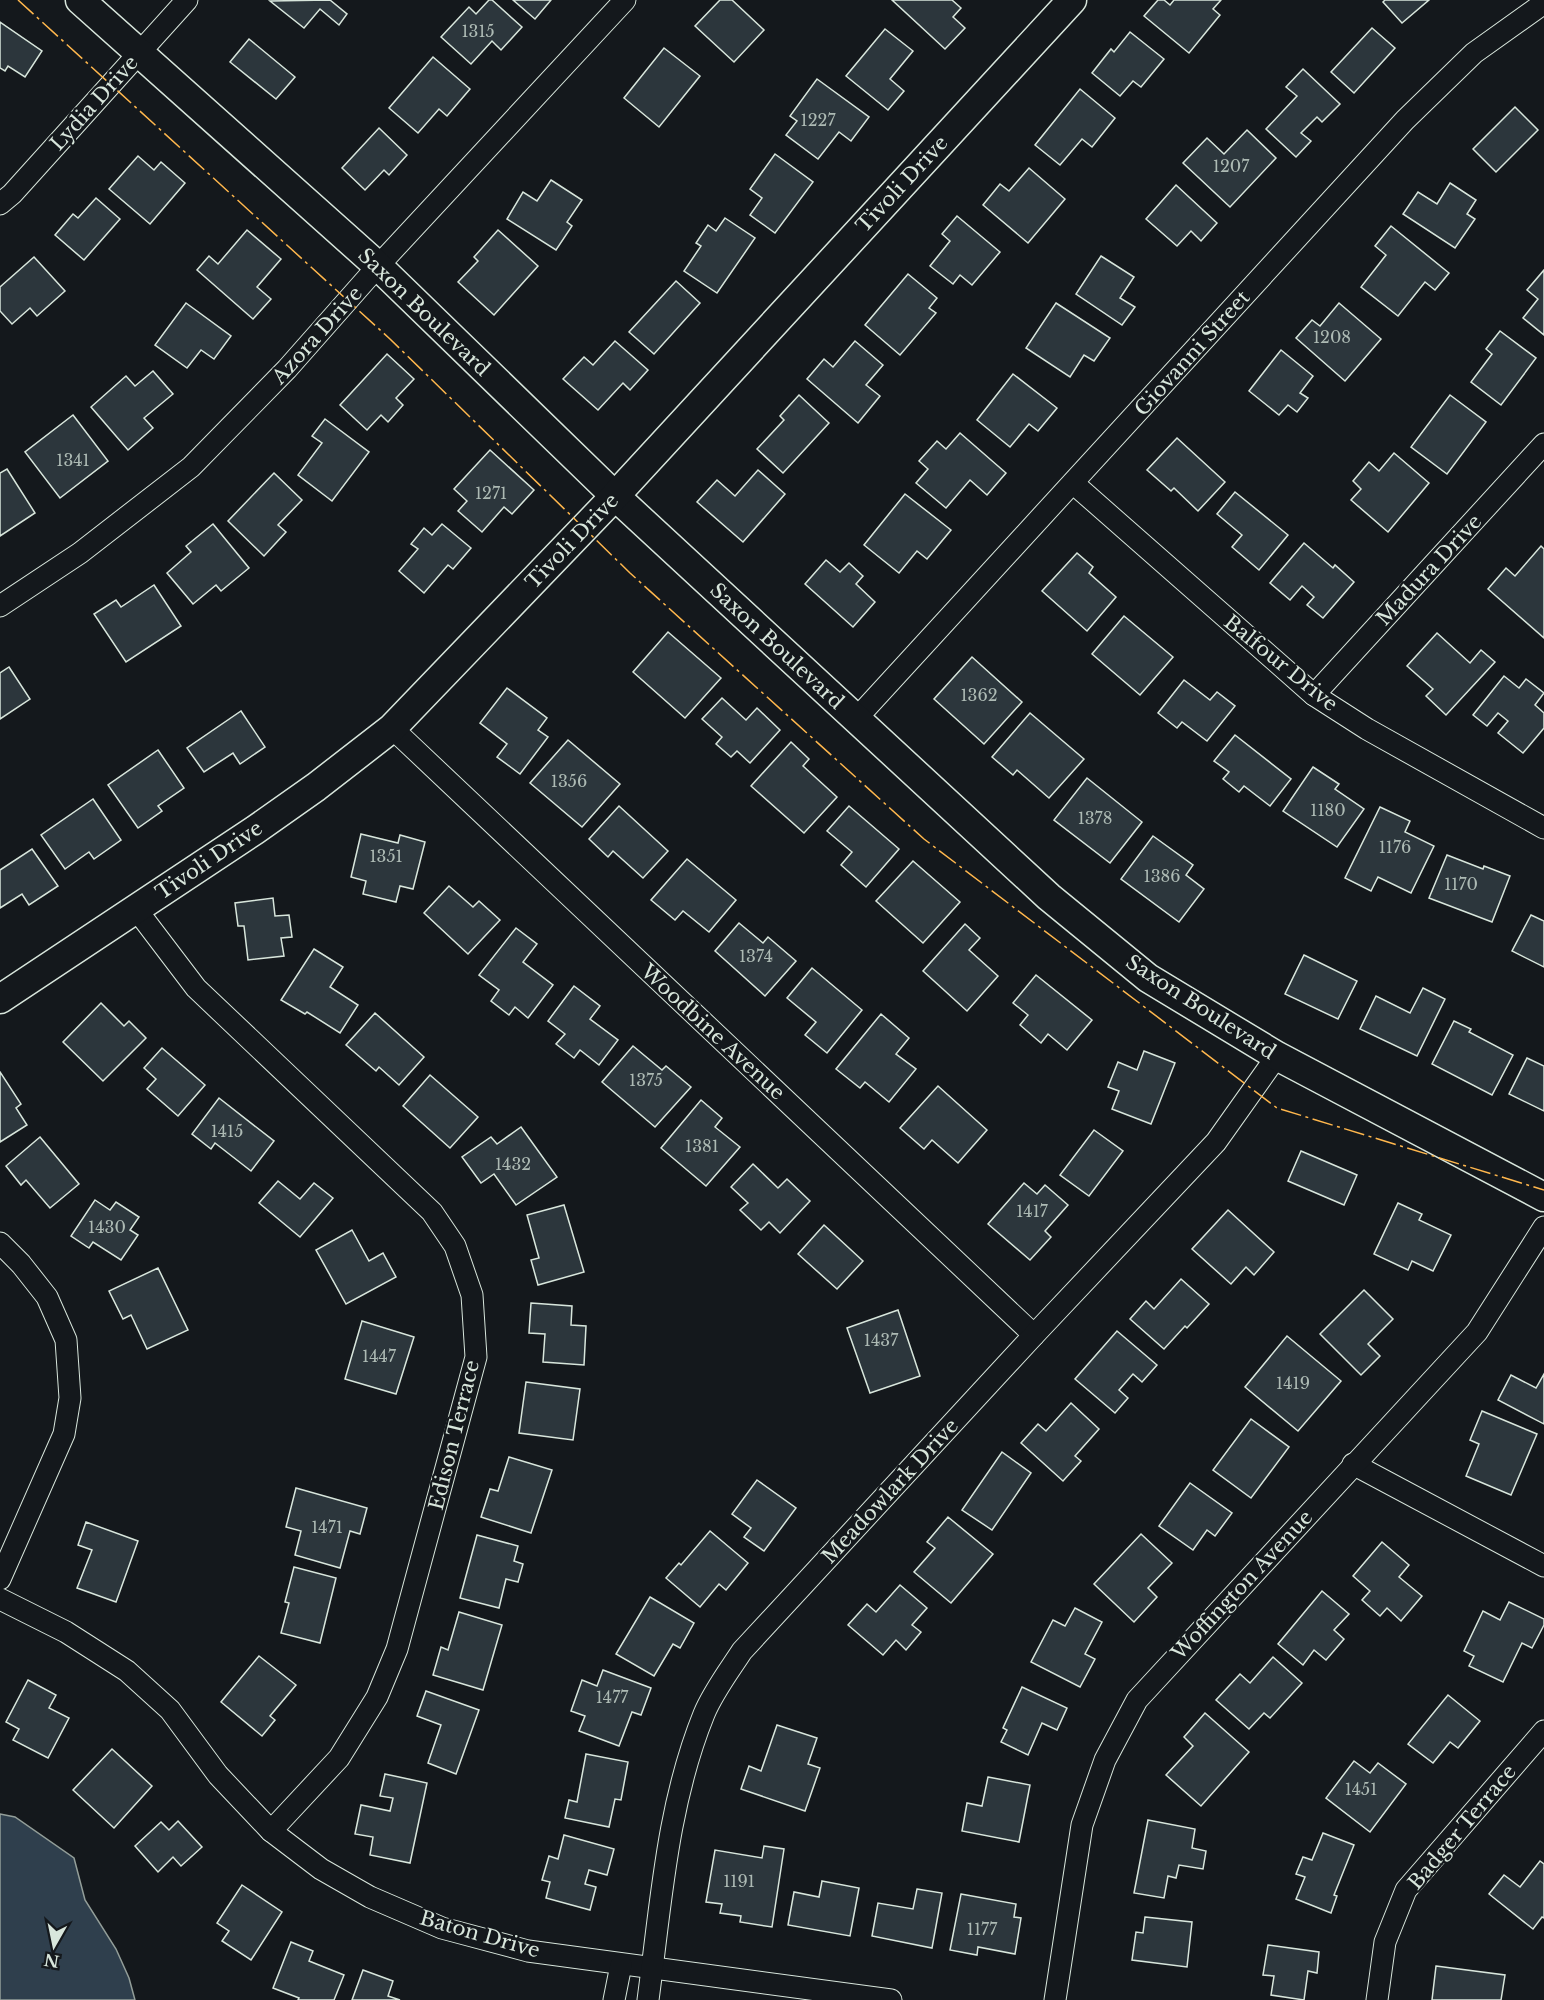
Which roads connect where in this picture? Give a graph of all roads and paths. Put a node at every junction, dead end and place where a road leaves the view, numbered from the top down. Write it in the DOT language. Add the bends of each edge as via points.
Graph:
graph roads {
  1 [pos="80,0"];
  2 [pos="188,0"];
  3 [pos="625,0"];
  4 [pos="1544,3"];
  5 [pos="1061,4"];
  6 [pos="139,53"];
  7 [pos="0,204"];
  8 [pos="378,266"];
  9 [pos="1544,444"];
  10 [pos="1073,483"];
  11 [pos="615,496"];
  12 [pos="0,606"];
  13 [pos="1314,695"];
  14 [pos="856,719"];
  15 [pos="392,728"];
  16 [pos="1544,828"];
  17 [pos="136,909"];
  18 [pos="0,999"];
  19 [pos="1277,1056"];
  20 [pos="1544,1197"];
  21 [pos="1544,1227"];
  22 [pos="0,1243"];
  23 [pos="1034,1335"];
  24 [pos="1353,1464"];
  25 [pos="1544,1566"];
  26 [pos="0,1579"];
  27 [pos="0,1599"];
  28 [pos="1544,1731"];
  29 [pos="271,1831"];
  30 [pos="621,1965"];
  31 [pos="652,1968"];
  32 [pos="614,2000"];
  33 [pos="648,2000"];
  34 [pos="891,2000"];
  35 [pos="1055,2000"];
  36 [pos="1377,2000"];
  1 -- 6 [label="main road, Saxon Boulevard"];
  2 -- 6 [label="street, Lydia Drive"];
  3 -- 8 [label="street, Azora Drive"];
  4 -- 10 [label="street, Giovanni Street" via="1474,53 1406,120"];
  5 -- 11 [label="main road, Tivoli Drive"];
  6 -- 7 [label="street, Lydia Drive"];
  6 -- 8 [label="main road, Saxon Boulevard"];
  8 -- 11 [label="main road, Saxon Boulevard"];
  8 -- 12 [label="street, Azora Drive" via="287,369 191,467 80,553"];
  9 -- 13 [label="street, Madura Drive"];
  10 -- 13 [label="street, Balfour Drive"];
  10 -- 14 [label="street, Giovanni Street"];
  11 -- 14 [label="main road, Saxon Boulevard"];
  11 -- 15 [label="main road, Tivoli Drive"];
  13 -- 16 [label="street, Balfour Drive"];
  14 -- 19 [label="main road, Saxon Boulevard" via="1049,897 1148,978"];
  15 -- 17 [label="main road, Tivoli Drive" via="316,787"];
  15 -- 23 [label="street, Woodbine Avenue"];
  17 -- 18 [label="main road, Tivoli Drive"];
  17 -- 29 [label="street, Edison Terrace" via="196,988 432,1212 455,1246 472,1295 476,1357 397,1649 376,1697 339,1758"];
  19 -- 20 [label="main road, Saxon Boulevard"];
  19 -- 23 [label="street, Meadowlark Drive" via="1216,1142"];
  21 -- 24 [label="street, Woffington Avenue" via="1477,1332"];
  22 -- 26 [label="street" via="21,1264 52,1308 66,1340 70,1398 64,1434"];
  23 -- 31 [label="street, Meadowlark Drive" via="742,1651 705,1712 683,1777 667,1848"];
  24 -- 25 [label="street"];
  24 -- 35 [label="street, Woffington Avenue" via="1137,1700 1105,1760 1082,1825"];
  27 -- 29 [label="street, Baton Drive" via="66,1632 127,1671 170,1710 218,1775"];
  28 -- 36 [label="street, Badger Terrace" via="1406,1890 1385,1942"];
  29 -- 30 [label="street, Baton Drive" via="321,1869 370,1897 442,1928 528,1951"];
  30 -- 31 [label="street, Baton Drive"];
  30 -- 32 [label="street"];
  31 -- 33 [label="street, Meadowlark Drive"];
  31 -- 34 [label="street, Baton Drive"];
}
